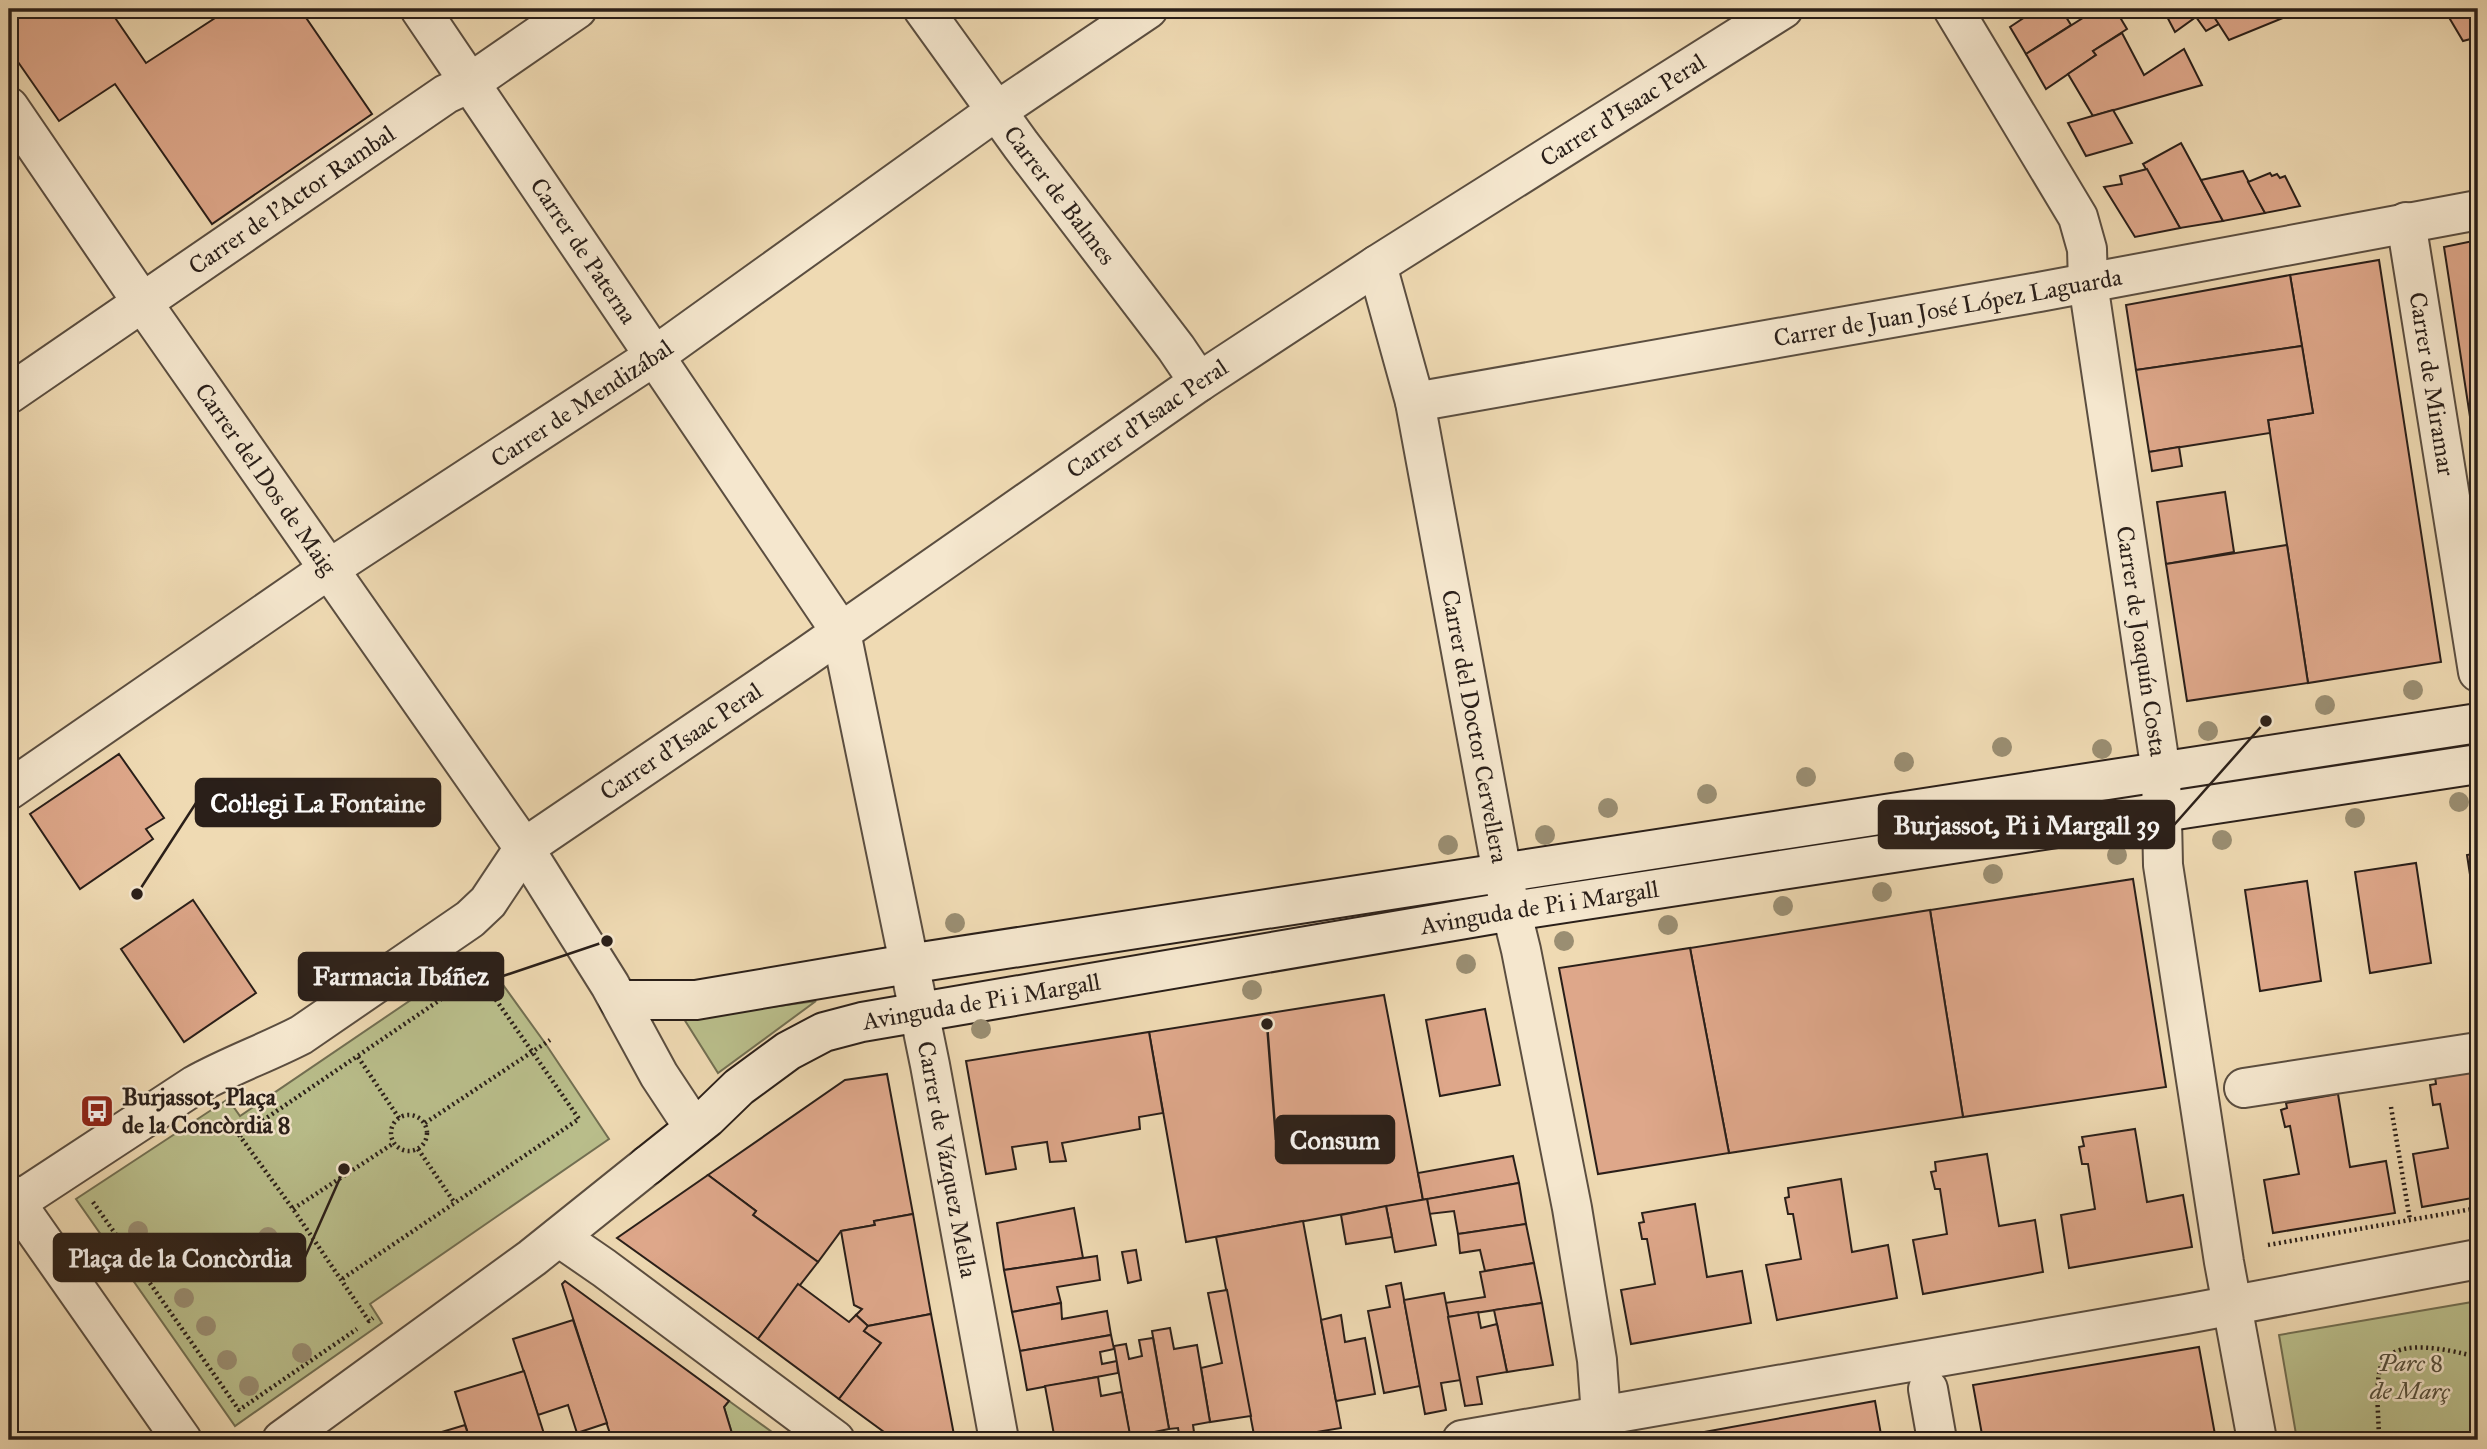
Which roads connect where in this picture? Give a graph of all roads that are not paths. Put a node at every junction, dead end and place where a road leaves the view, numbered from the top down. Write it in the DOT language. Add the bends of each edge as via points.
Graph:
graph roads {
  1 [pos="420,9"];
  2 [pos="577,9"];
  3 [pos="923,9"];
  4 [pos="1148,9"];
  5 [pos="1783,9"];
  6 [pos="1954,9"];
  7 [pos="470,83"];
  8 [pos="9,107"];
  9 [pos="996,111"];
  10 [pos="2478,210"];
  11 [pos="2406,222"];
  12 [pos="1377,264"];
  13 [pos="2088,283"];
  14 [pos="142,302"];
  15 [pos="656,355"];
  16 [pos="1199,382"];
  17 [pos="9,394"];
  18 [pos="1415,402"];
  19 [pos="330,569"];
  20 [pos="841,632"];
  21 [pos="2478,671"];
  22 [pos="2478,723"];
  23 [pos="2478,764"];
  24 [pos="2161,772"];
  25 [pos="9,790"];
  26 [pos="2162,812"];
  27 [pos="524,848"];
  28 [pos="1502,873"];
  29 [pos="1512,911"];
  30 [pos="908,964"];
  31 [pos="618,1000"];
  32 [pos="918,1011"];
  33 [pos="2478,1052"];
  34 [pos="2244,1088"];
  35 [pos="694,1128"];
  36 [pos="11,1201"];
  37 [pos="559,1237"];
  38 [pos="2478,1259"];
  39 [pos="2232,1306"];
  40 [pos="1928,1389"];
  41 [pos="1604,1428"];
  42 [pos="182,1440"];
  43 [pos="282,1440"];
  44 [pos="835,1440"];
  45 [pos="999,1440"];
  46 [pos="1462,1440"];
  47 [pos="1937,1440"];
  48 [pos="2257,1440"];
  1 -- 7 [label="street, Carrer de Paterna"];
  2 -- 7 [label="street, Carrer de l'Actor Rambal"];
  3 -- 9 [label="street, Carrer de Balmes"];
  4 -- 9 [label="street, Carrer de Mendizábal"];
  5 -- 12 [label="street, Carrer d'Isaac Peral"];
  6 -- 13 [label="street, Carrer de Joaquín Costa" via="2078,218 2087,249"];
  7 -- 14 [label="street, Carrer de l'Actor Rambal" via="446,94"];
  7 -- 15 [label="street, Carrer de Paterna"];
  8 -- 14 [label="street, Carrer del Dos de Maig"];
  9 -- 15 [label="street, Carrer de Mendizábal"];
  9 -- 16 [label="street, Carrer de Balmes"];
  10 -- 11 [label="street, Carrer de Juan José López Laguarda"];
  11 -- 13 [label="street, Carrer de Juan José López Laguarda"];
  11 -- 21 [label="street, Carrer de Miramar"];
  12 -- 16 [label="street, Carrer d'Isaac Peral"];
  12 -- 18 [label="street, Carrer del Doctor Cervellera"];
  13 -- 18 [label="street, Carrer de Juan José López Laguarda"];
  13 -- 24 [label="street, Carrer de Joaquín Costa"];
  14 -- 17 [label="street, Carrer de l'Actor Rambal"];
  14 -- 19 [label="street, Carrer del Dos de Maig"];
  15 -- 19 [label="street, Carrer de Mendizábal"];
  15 -- 20 [label="street, Carrer de Paterna"];
  16 -- 20 [label="street, Carrer d'Isaac Peral"];
  18 -- 28 [label="street, Carrer del Doctor Cervellera"];
  19 -- 25 [label="street, Carrer de Mendizábal"];
  19 -- 27 [label="street, Carrer del Dos de Maig"];
  20 -- 27 [label="street, Carrer d'Isaac Peral"];
  20 -- 30 [label="street, Carrer de Vázquez Mella"];
  22 -- 24 [label="street, Avinguda de Pi i Margall"];
  23 -- 26 [label="street, Avinguda de Pi i Margall"];
  24 -- 26 [label="street, Carrer de Joaquín Costa"];
  24 -- 28 [label="street, Avinguda de Pi i Margall"];
  26 -- 29 [label="street, Avinguda de Pi i Margall"];
  26 -- 39 [label="street, Carrer de Joaquín Costa" via="2163,865"];
  27 -- 31 [label="street, Carrer del Dos de Maig"];
  27 -- 36 [label="street" via="488,902 301,1035 195,1085"];
  28 -- 29 [label="street, Carrer del Doctor Cervellera"];
  28 -- 30 [label="street, Avinguda de Pi i Margall"];
  29 -- 32 [label="street, Avinguda de Pi i Margall"];
  29 -- 41 [label="street, Carrer del Doctor Cervellera" via="1572,1208"];
  30 -- 31 [label="street, Avinguda de Pi i Margall" via="696,1000"];
  30 -- 32 [label="street, Carrer de Vázquez Mella"];
  31 -- 35 [label="street, Carrer del Dos de Maig"];
  32 -- 35 [label="street, Avinguda de Pi i Margall" via="824,1032 788,1051 739,1087"];
  32 -- 45 [label="street, Carrer de Vázquez Mella"];
  33 -- 34 [label="street"];
  35 -- 37 [label="street, Avinguda de Pi i Margall"];
  36 -- 42 [label="street"];
  37 -- 43 [label="street, Avinguda de Pi i Margall"];
  37 -- 44 [label="street"];
  38 -- 39 [label="street"];
  39 -- 41 [label="street"];
  39 -- 48 [label="street, Carrer de Joaquín Costa"];
  40 -- 47 [label="street"];
  41 -- 46 [label="street"];
}
